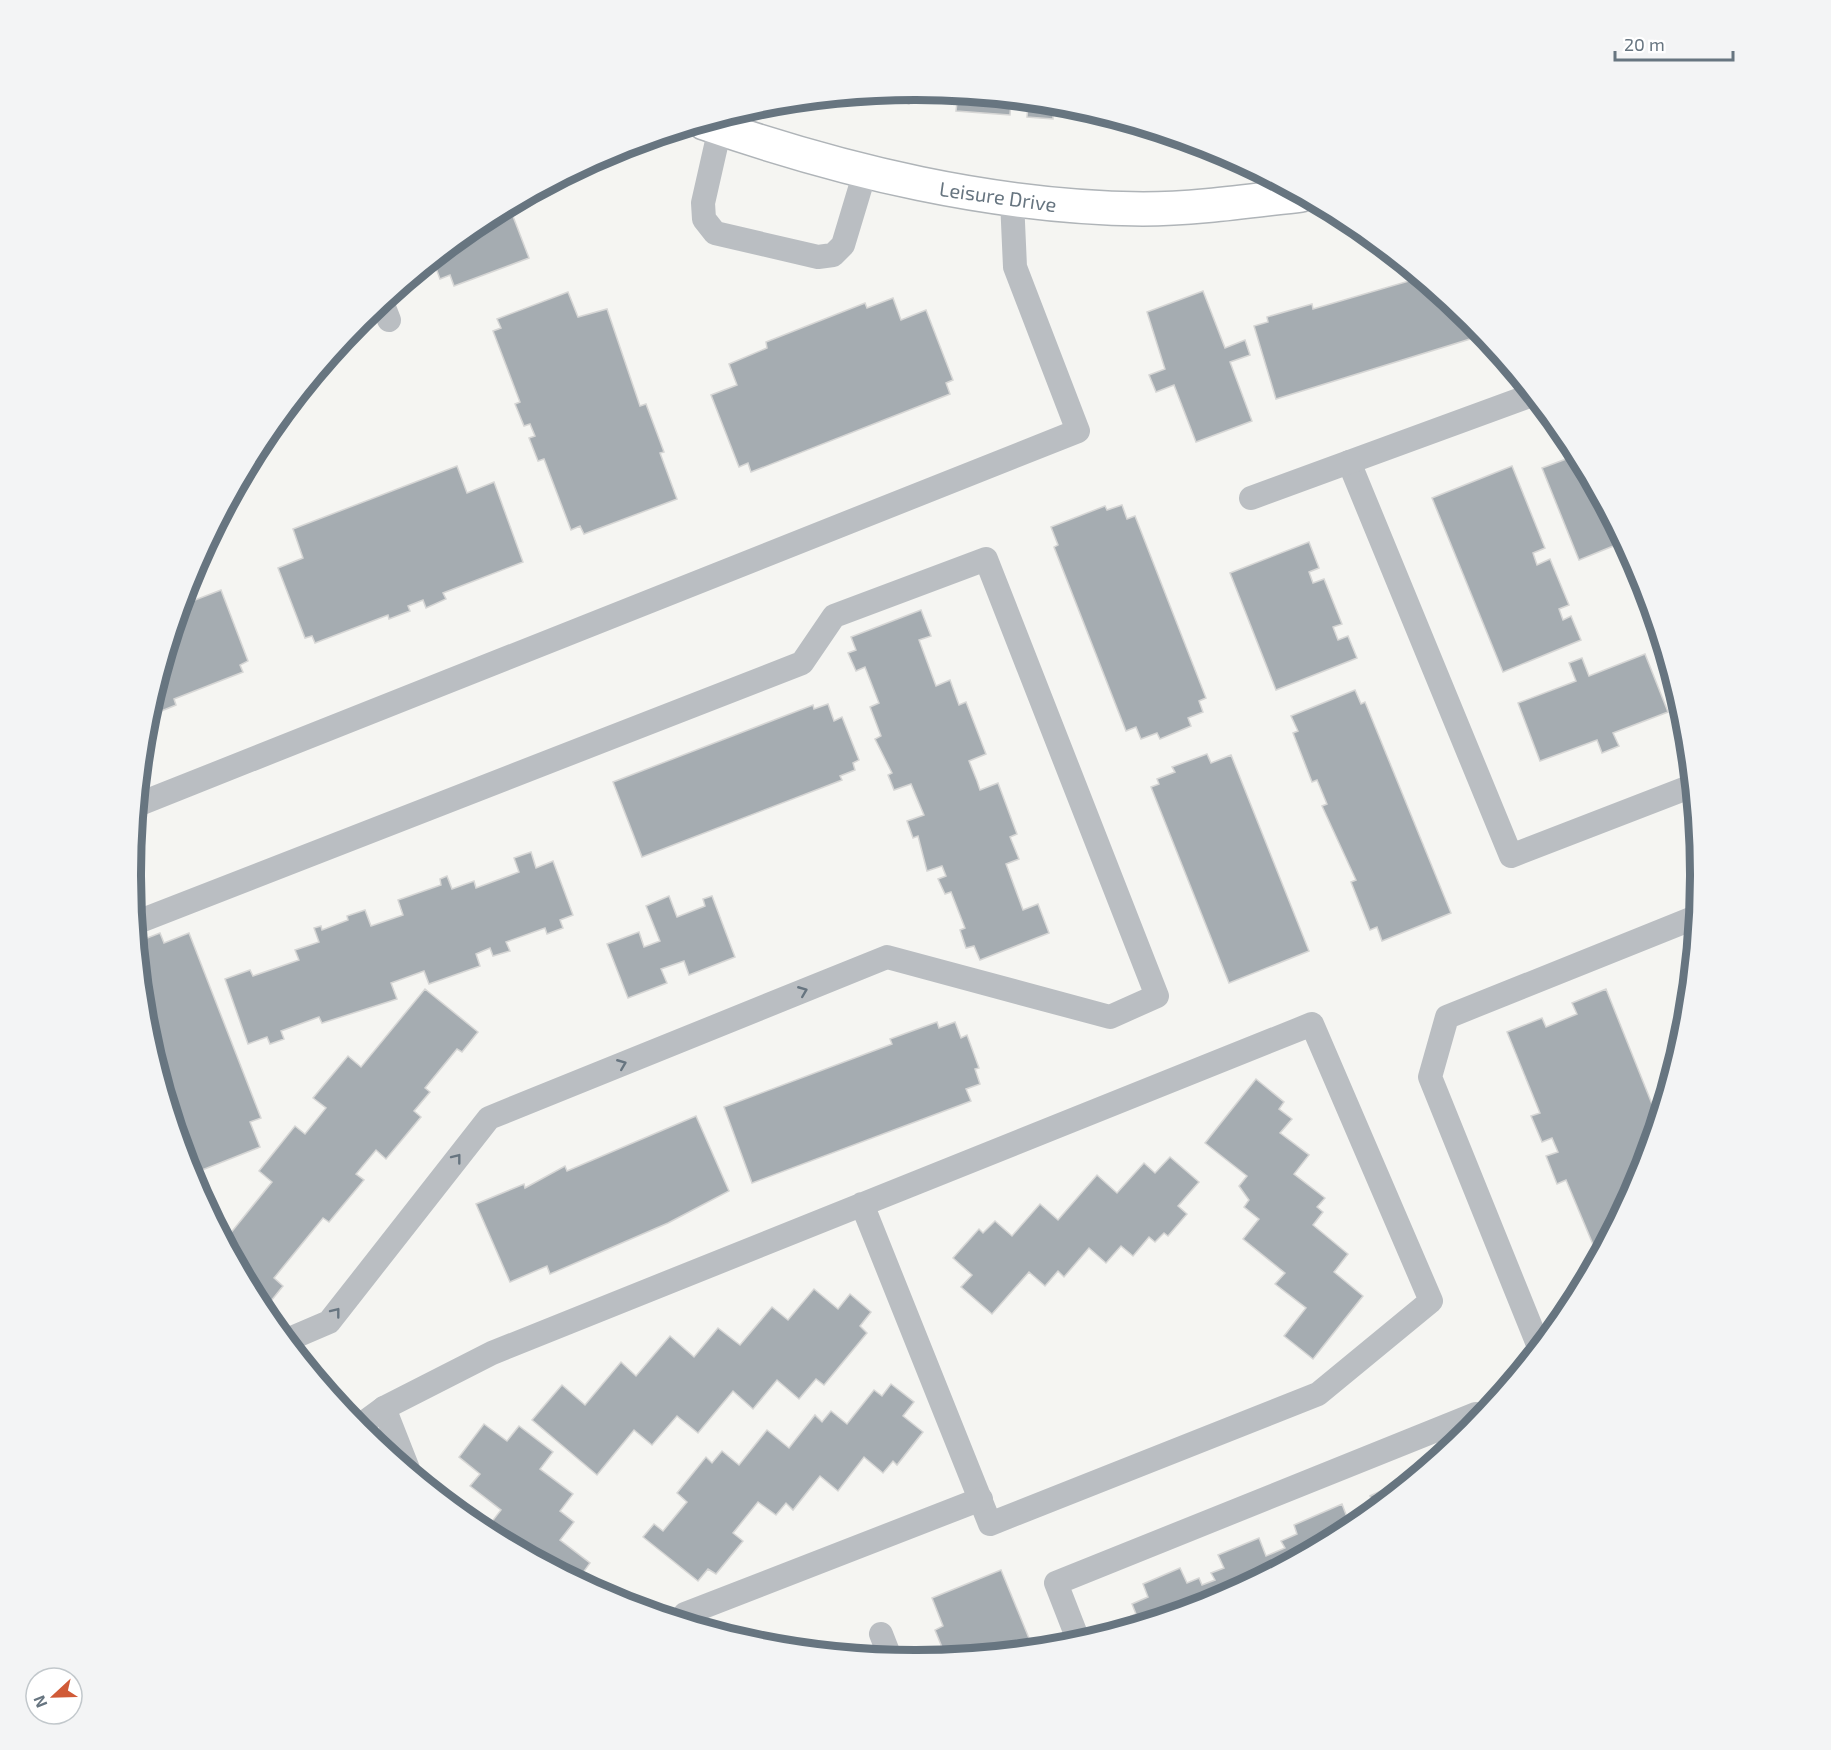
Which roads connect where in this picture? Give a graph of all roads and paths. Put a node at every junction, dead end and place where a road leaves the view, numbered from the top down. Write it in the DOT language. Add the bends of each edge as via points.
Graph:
graph roads {
  1 [pos="715,127"];
  2 [pos="712,128"];
  3 [pos="865,172"];
  4 [pos="1288,196"];
  5 [pos="1012,201"];
  6 [pos="1525,398"];
  7 [pos="1349,462"];
  8 [pos="1251,498"];
  9 [pos="1684,789"];
  10 [pos="145,802"];
  11 [pos="143,920"];
  12 [pos="1688,920"];
  13 [pos="862,1204"];
  14 [pos="294,1337"];
  15 [pos="1535,1338"];
  16 [pos="384,1408"];
  17 [pos="1469,1417"];
  18 [pos="366,1421"];
  19 [pos="402,1455"];
  20 [pos="981,1499"];
  21 [pos="685,1614"];
  22 [pos="1075,1633"];
  23 [pos="880,1634"];
  24 [pos="886,1649"];
  1 -- 3 [label="street, Leisure Drive"];
  2 -- 3 [label="lane" via="703,203 704,219 715,233 818,257 833,255 843,245"];
  3 -- 5 [label="street, Leisure Drive"];
  4 -- 5 [label="street, Leisure Drive" via="1145,209"];
  5 -- 10 [label="lane" via="1015,267 1078,431"];
  6 -- 7 [label="lane"];
  7 -- 8 [label="lane"];
  7 -- 9 [label="lane" via="1511,856"];
  14 -- 11 [label="lane, one-way" via="329,1322 489,1118 887,957 1110,1017 1157,996 986,559 834,616 802,663"];
  12 -- 15 [label="lane" via="1447,1017 1430,1077"];
  13 -- 16 [label="lane" via="492,1353"];
  13 -- 20 [label="lane"];
  13 -- 20 [label="lane" via="1312,1024 1431,1301 1318,1394 990,1524"];
  16 -- 18 [label="lane"];
  16 -- 19 [label="lane"];
  17 -- 22 [label="lane" via="1056,1583"];
  20 -- 21 [label="lane"];
  23 -- 24 [label="lane"];
}
